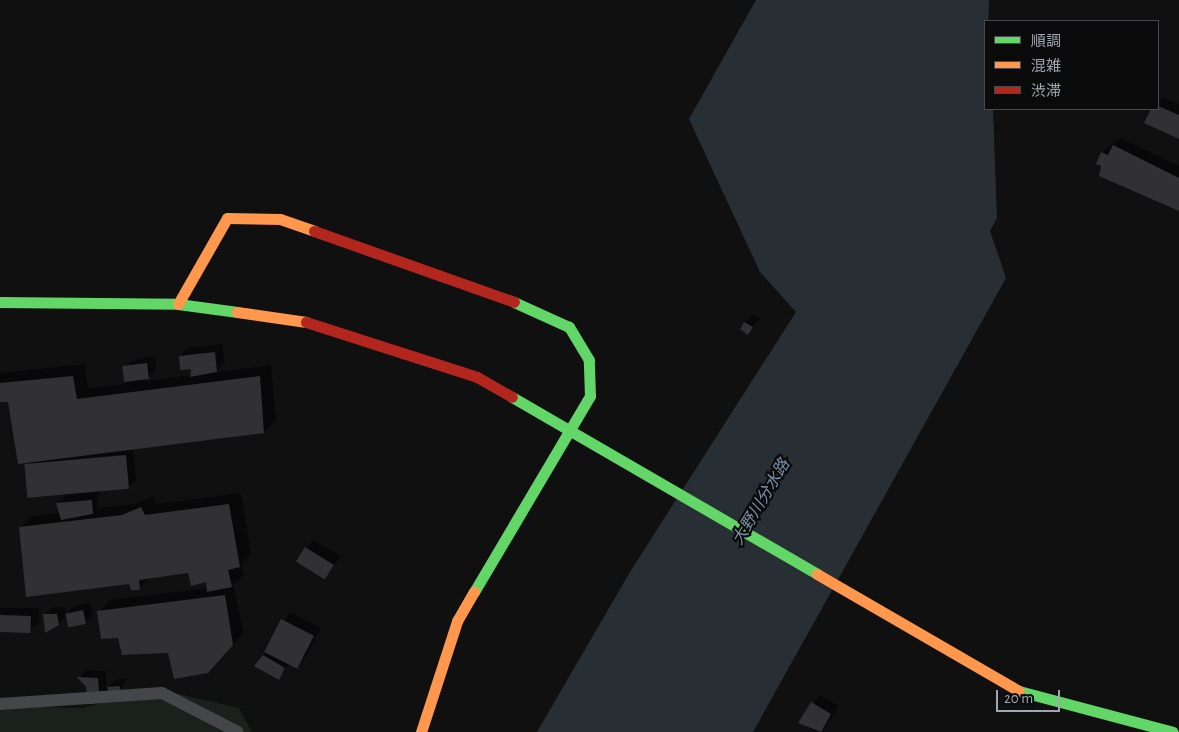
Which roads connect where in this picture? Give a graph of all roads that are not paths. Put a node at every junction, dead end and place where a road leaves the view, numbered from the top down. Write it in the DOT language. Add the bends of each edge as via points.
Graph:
graph roads {
  1 [pos="0,302"];
  2 [pos="178,304"];
  3 [pos="0,704"];
  4 [pos="238,732"];
  5 [pos="421,732"];
  6 [pos="1173,732"];
  1 -- 2 [label="street"];
  2 -- 5 [label="street" via="227,218 280,220 537,310 569,328 589,360 590,396 457,622"];
  2 -- 6 [label="street, bridge" via="306,322 477,377 1019,690"];
  3 -- 4 [label="lane" via="162,693"];
}
